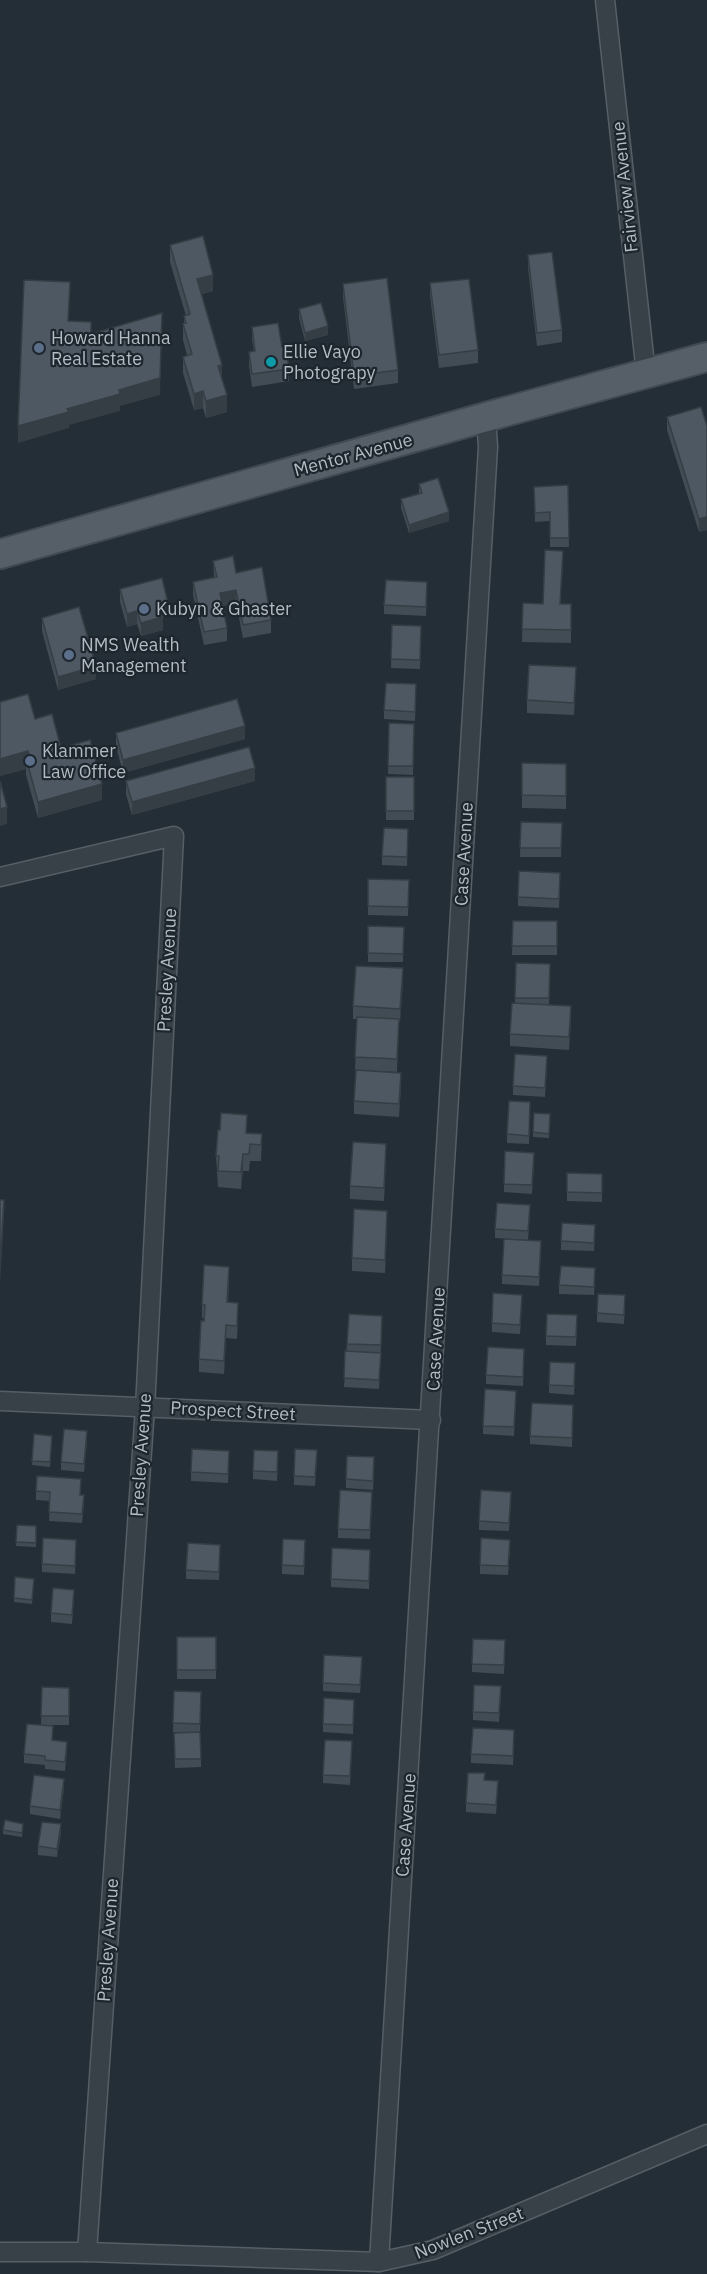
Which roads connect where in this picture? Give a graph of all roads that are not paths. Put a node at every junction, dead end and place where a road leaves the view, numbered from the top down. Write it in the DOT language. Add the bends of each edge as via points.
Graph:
graph roads {
  1 [pos="605,0"];
  2 [pos="707,357"];
  3 [pos="646,374"];
  4 [pos="486,417"];
  5 [pos="0,554"];
  6 [pos="0,877"];
  7 [pos="0,1401"];
  8 [pos="145,1407"];
  9 [pos="431,1420"];
  10 [pos="707,2134"];
  11 [pos="0,2252"];
  12 [pos="87,2252"];
  13 [pos="379,2262"];
  1 -- 3 [label="street, Fairview Avenue"];
  2 -- 3 [label="main road, Mentor Avenue"];
  3 -- 4 [label="main road, Mentor Avenue"];
  4 -- 5 [label="main road, Mentor Avenue"];
  4 -- 9 [label="street, Case Avenue" via="488,447"];
  6 -- 8 [label="street, Presley Avenue" via="174,836"];
  7 -- 8 [label="street, Prospect Street"];
  8 -- 9 [label="street, Prospect Street"];
  8 -- 12 [label="street, Presley Avenue"];
  9 -- 13 [label="street, Case Avenue"];
  10 -- 13 [label="street, Nowlen Street" via="433,2250"];
  11 -- 12 [label="street, Nowlen Street"];
  12 -- 13 [label="street, Nowlen Street"];
}
